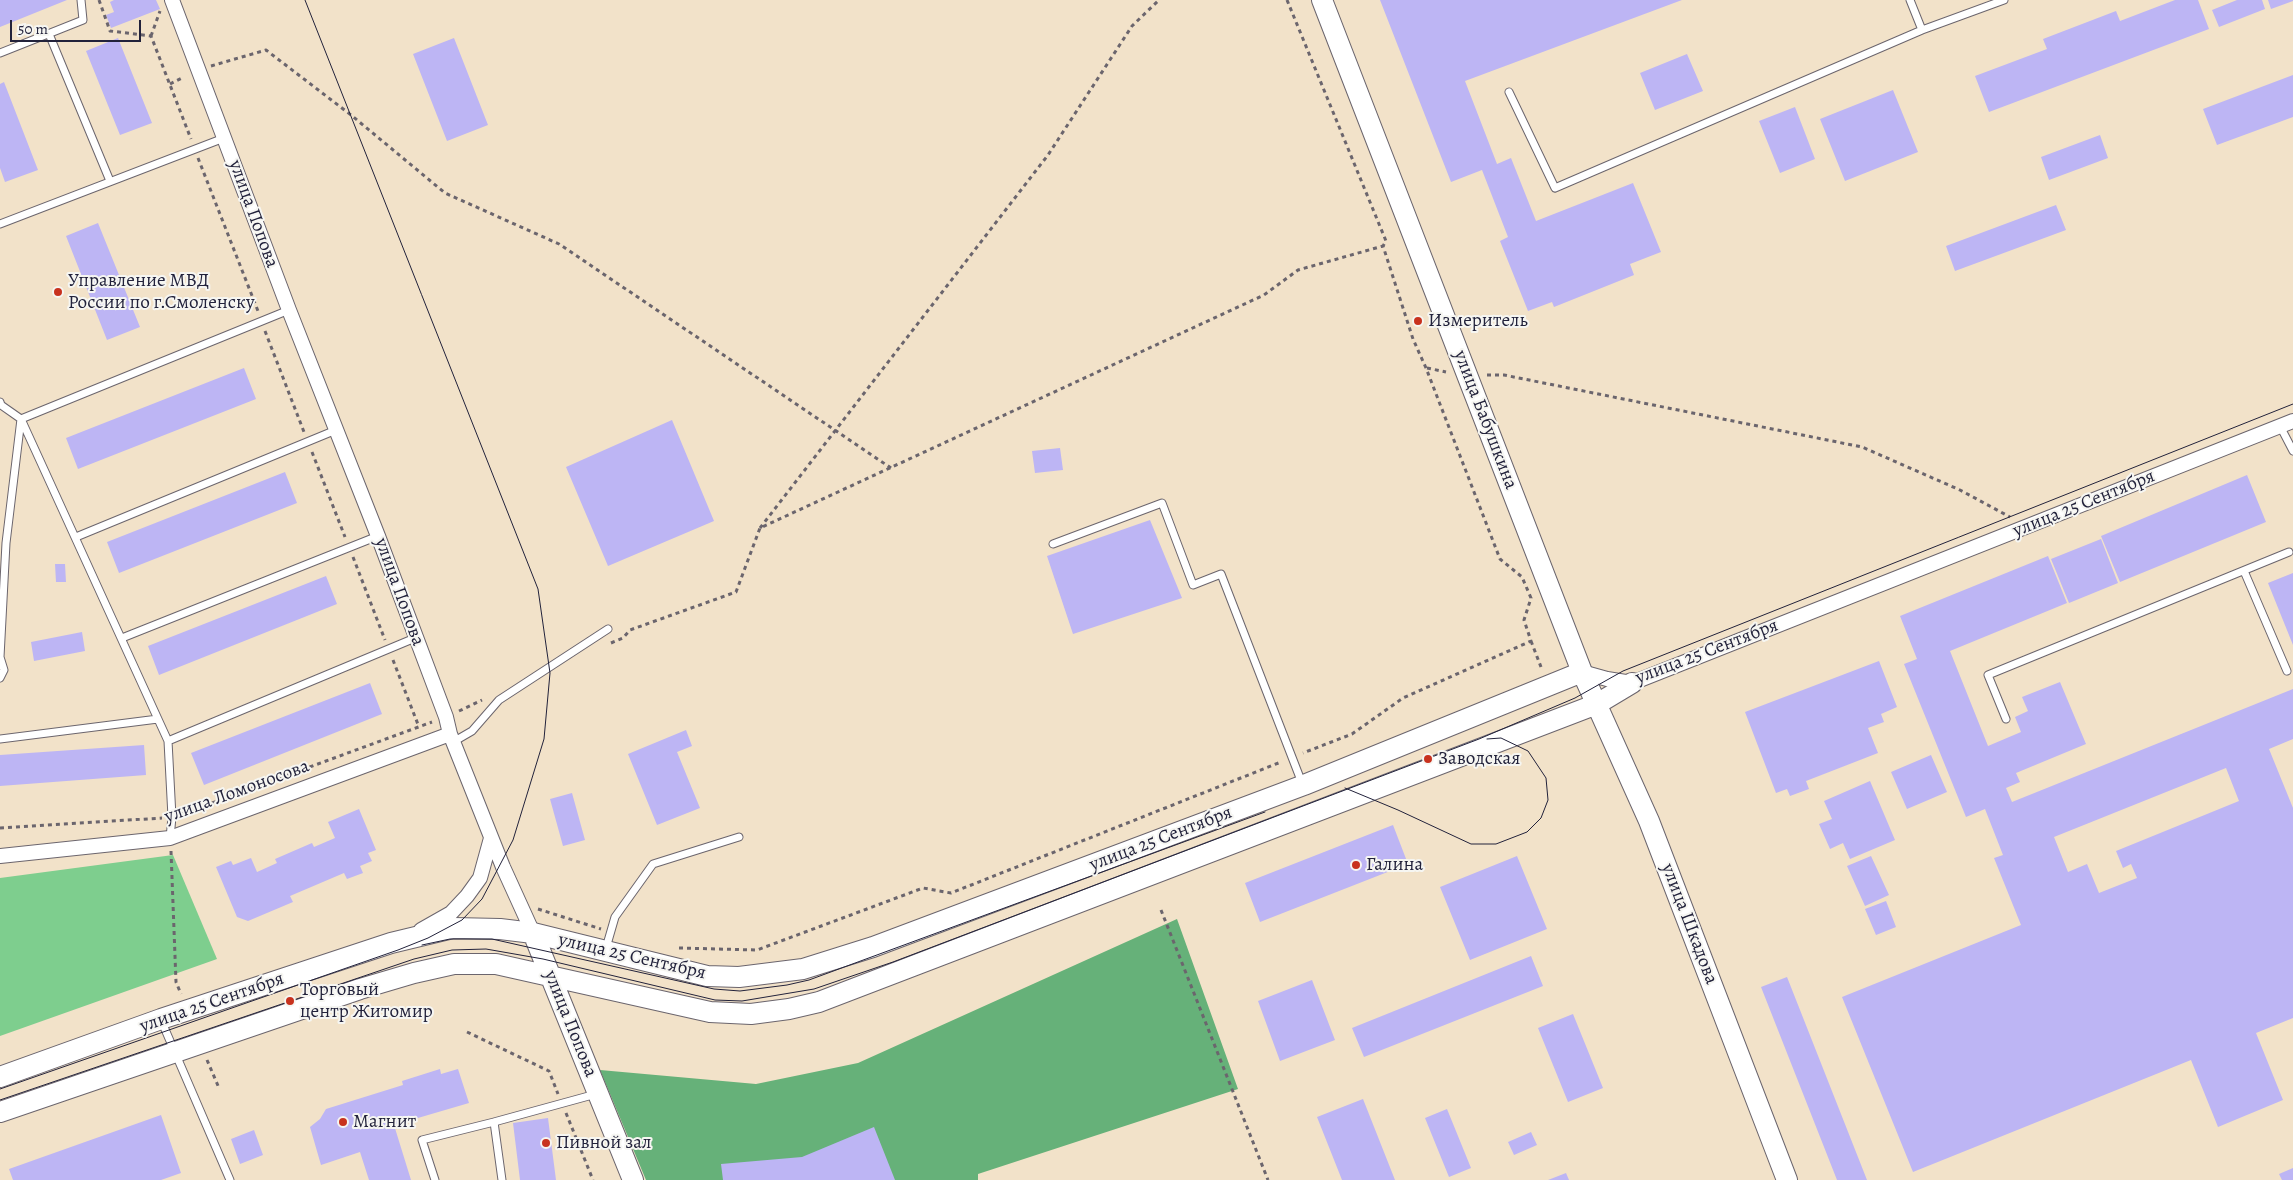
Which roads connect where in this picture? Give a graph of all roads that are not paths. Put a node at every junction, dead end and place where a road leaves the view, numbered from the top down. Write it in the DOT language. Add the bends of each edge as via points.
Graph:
graph roads {
  1 [pos="80,0"];
  2 [pos="172,0"];
  3 [pos="1322,0"];
  4 [pos="1910,0"];
  5 [pos="2004,0"];
  6 [pos="1922,30"];
  7 [pos="49,34"];
  8 [pos="0,54"];
  9 [pos="1508,92"];
  10 [pos="225,138"];
  11 [pos="110,181"];
  12 [pos="0,224"];
  13 [pos="289,310"];
  14 [pos="0,402"];
  15 [pos="21,419"];
  16 [pos="2287,424"];
  17 [pos="336,430"];
  18 [pos="2293,451"];
  19 [pos="378,536"];
  20 [pos="76,537"];
  21 [pos="1052,544"];
  22 [pos="2289,552"];
  23 [pos="2244,570"];
  24 [pos="608,629"];
  25 [pos="122,638"];
  26 [pos="416,638"];
  27 [pos="0,657"];
  28 [pos="2287,671"];
  29 [pos="1582,672"];
  30 [pos="0,678"];
  31 [pos="1632,683"];
  32 [pos="1597,704"];
  33 [pos="158,719"];
  34 [pos="2006,719"];
  35 [pos="451,738"];
  36 [pos="0,739"];
  37 [pos="168,741"];
  38 [pos="1304,786"];
  39 [pos="739,837"];
  40 [pos="170,838"];
  41 [pos="492,838"];
  42 [pos="0,856"];
  43 [pos="533,934"];
  44 [pos="608,942"];
  45 [pos="391,943"];
  46 [pos="551,977"];
  47 [pos="161,1019"];
  48 [pos="175,1051"];
  49 [pos="0,1077"];
  50 [pos="599,1094"];
  51 [pos="0,1112"];
  52 [pos="494,1122"];
  53 [pos="230,1180"];
  54 [pos="435,1180"];
  55 [pos="502,1180"];
  56 [pos="633,1180"];
  57 [pos="1787,1180"];
  1 -- 7 [label="lane" via="83,20"];
  2 -- 10 [label="street, улица Попова"];
  3 -- 29 [label="main road, улица Бабушкина"];
  4 -- 6 [label="lane"];
  5 -- 6 [label="lane"];
  6 -- 9 [label="lane" via="1554,188"];
  7 -- 8 [label="lane"];
  7 -- 11 [label="lane"];
  10 -- 11 [label="lane"];
  10 -- 13 [label="street, улица Попова"];
  11 -- 12 [label="lane"];
  13 -- 15 [label="lane"];
  13 -- 17 [label="street, улица Попова"];
  14 -- 15 [label="lane"];
  15 -- 20 [label="lane"];
  15 -- 27 [label="lane" via="6,543"];
  16 -- 18 [label="lane"];
  16 -- 31 [label="street, улица 25 Сентября"];
  17 -- 19 [label="street, улица Попова"];
  17 -- 20 [label="lane"];
  19 -- 25 [label="lane"];
  19 -- 26 [label="street, улица Попова"];
  20 -- 25 [label="lane"];
  21 -- 38 [label="lane" via="1162,503 1193,585 1221,574"];
  22 -- 23 [label="lane"];
  23 -- 28 [label="lane"];
  23 -- 34 [label="lane" via="1988,675"];
  24 -- 35 [label="lane" via="499,700 472,731"];
  25 -- 33 [label="lane"];
  26 -- 35 [label="street, улица Попова"];
  26 -- 37 [label="lane"];
  27 -- 30 [label="lane" via="4,670"];
  29 -- 31 [label="street, улица 25 Сентября"];
  29 -- 32 [label="main road, улица Шкадова"];
  29 -- 38 [label="main road, улица 25 Сентября"];
  31 -- 32 [label="main road"];
  32 -- 46 [label="main road" via="819,1002 751,1014 710,1012"];
  32 -- 57 [label="main road, улица Шкадова" via="1650,821"];
  33 -- 36 [label="lane"];
  33 -- 37 [label="lane"];
  35 -- 40 [label="street, улица Ломоносова"];
  35 -- 41 [label="street, улица Попова"];
  37 -- 40 [label="lane"];
  38 -- 44 [label="main road, улица 25 Сентября" via="873,947 803,969 739,977 707,976"];
  39 -- 44 [label="lane" via="653,864 615,917"];
  40 -- 42 [label="street, улица Ломоносова"];
  41 -- 43 [label="street, улица Попова"];
  41 -- 45 [label="street" via="480,878 451,913"];
  43 -- 44 [label="main road, улица 25 Сентября"];
  43 -- 45 [label="main road, улица 25 Сентября" via="500,929 453,928"];
  43 -- 46 [label="main road, улица Попова"];
  45 -- 47 [label="main road, улица 25 Сентября"];
  46 -- 48 [label="main road" via="477,962 436,967"];
  46 -- 50 [label="main road, улица Попова"];
  47 -- 48 [label="lane"];
  47 -- 49 [label="main road, улица 25 Сентября"];
  48 -- 51 [label="main road"];
  48 -- 53 [label="lane"];
  50 -- 52 [label="lane"];
  50 -- 56 [label="main road, улица Попова"];
  52 -- 54 [label="lane" via="422,1140"];
  52 -- 55 [label="lane"];
}
